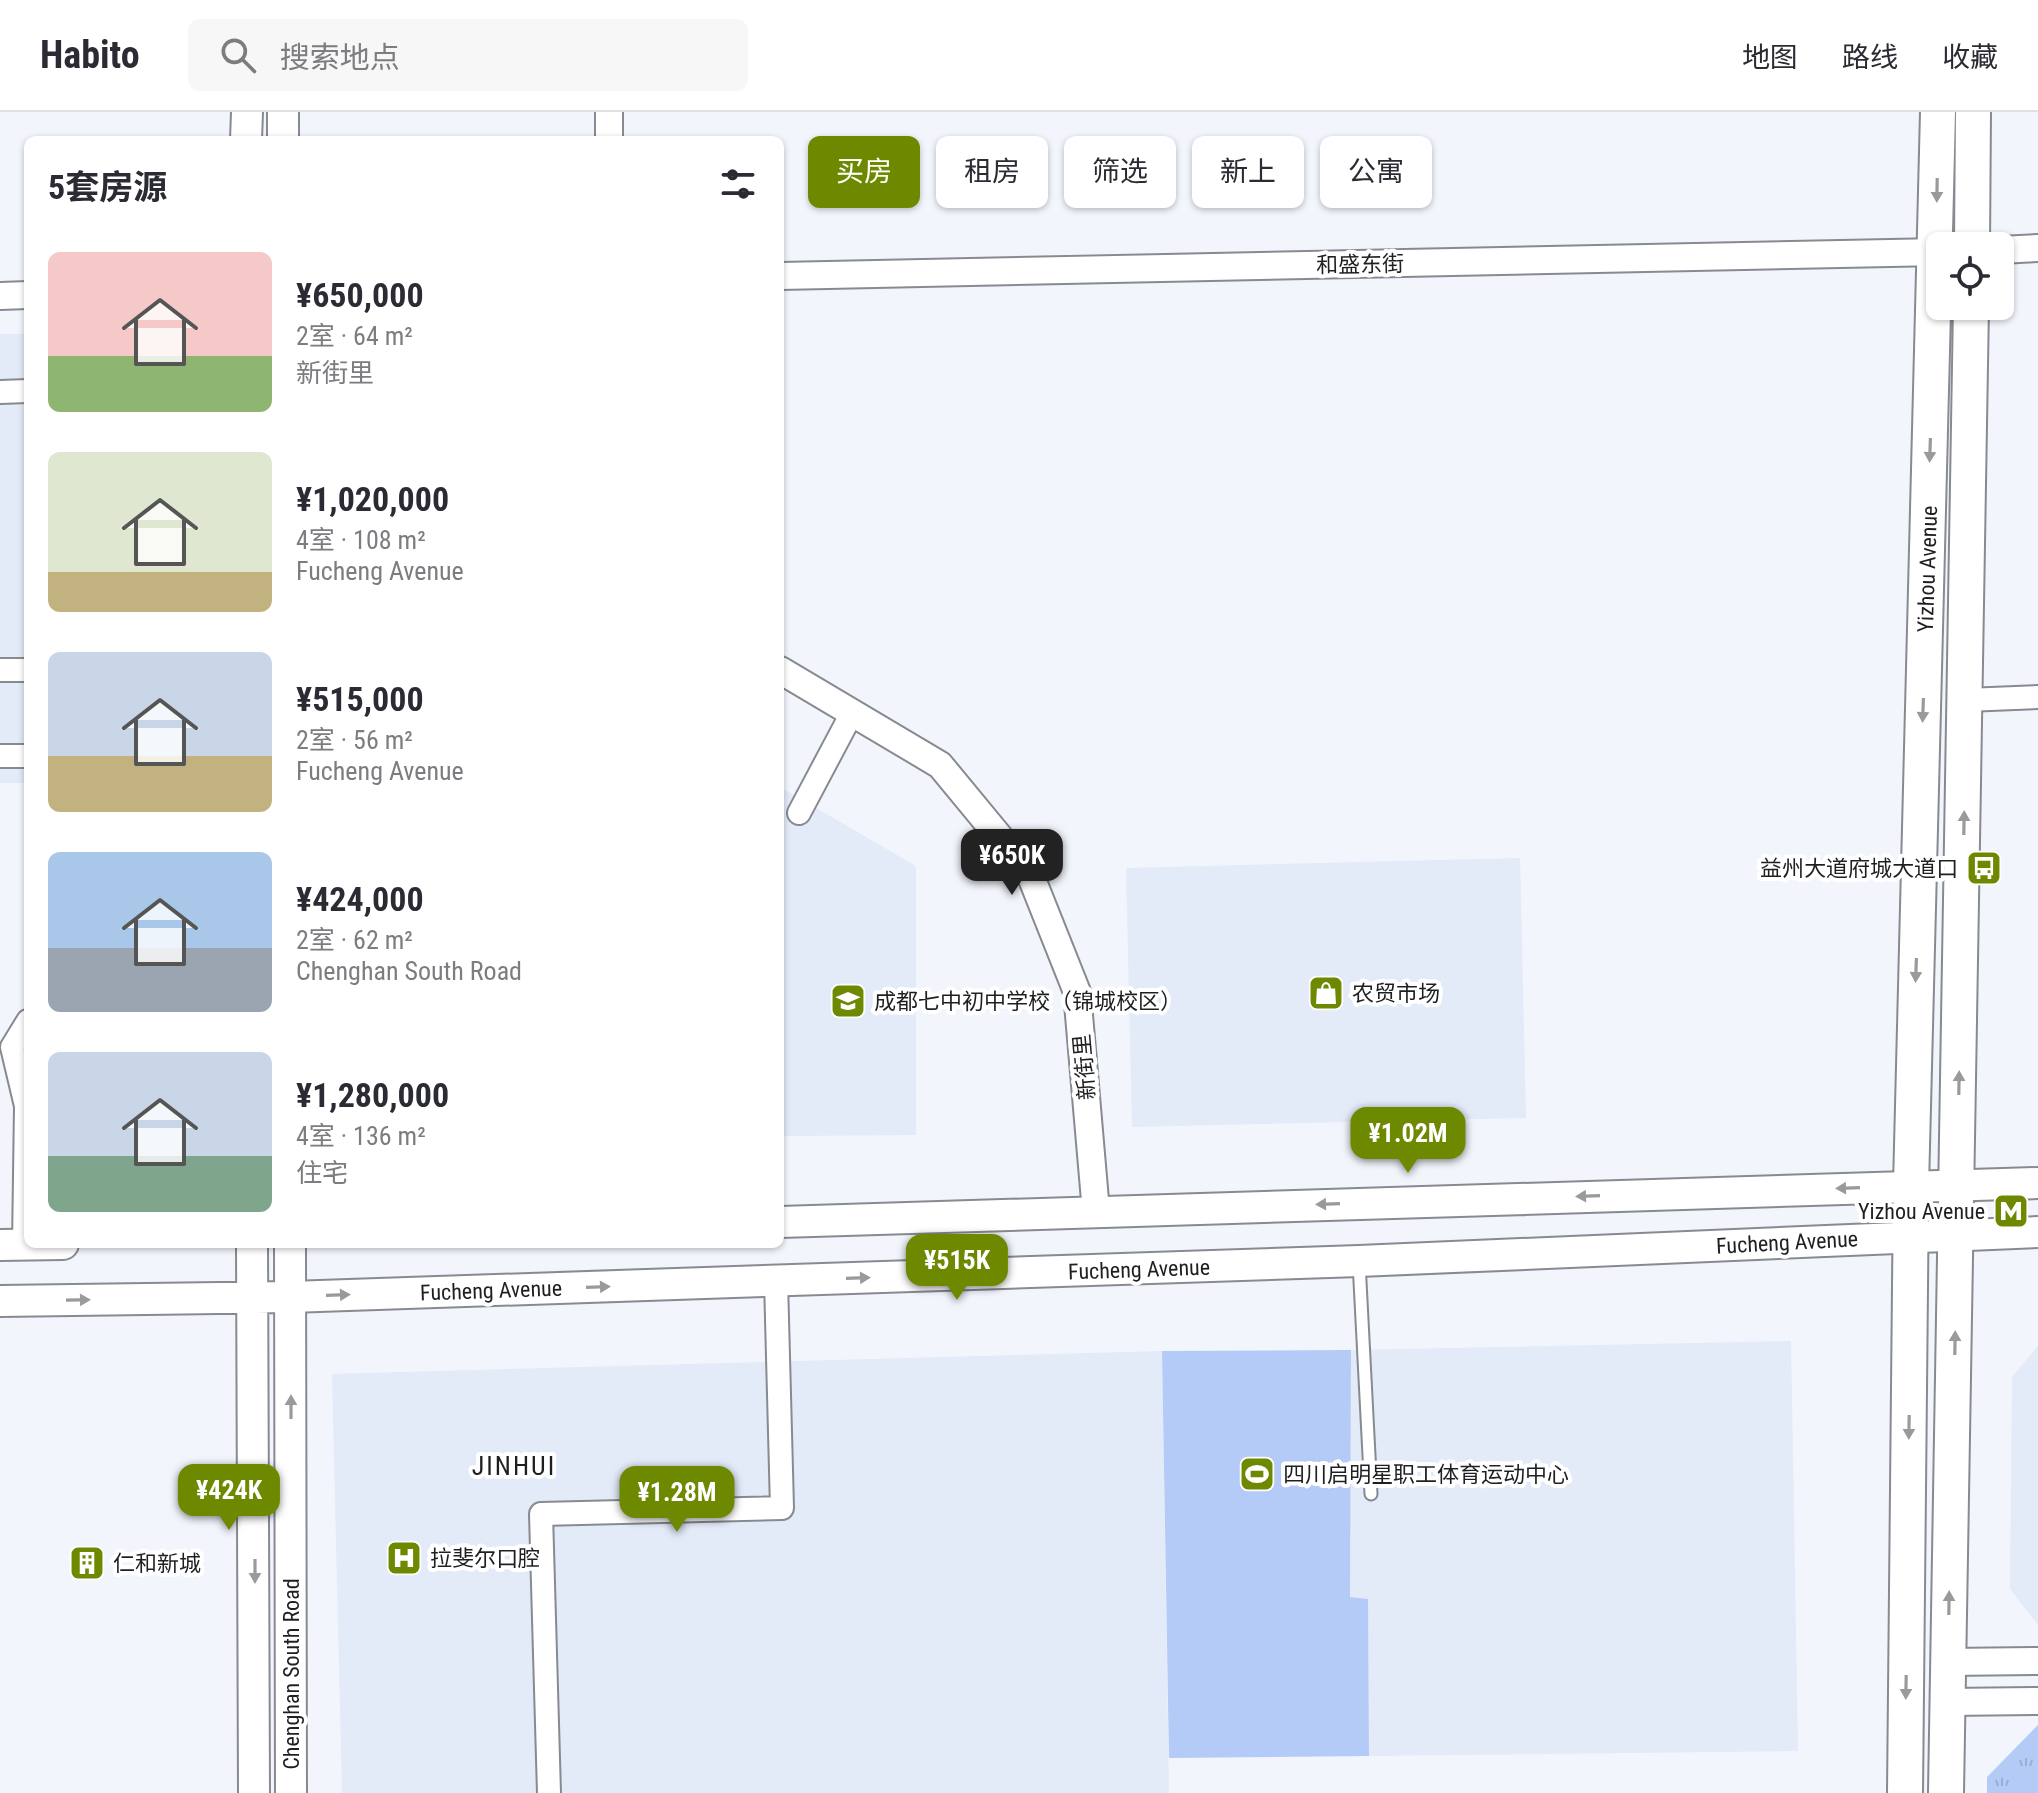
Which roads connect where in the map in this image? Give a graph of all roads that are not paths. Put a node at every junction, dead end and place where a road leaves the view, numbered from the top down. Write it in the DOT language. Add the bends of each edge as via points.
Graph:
graph roads {
  1 [pos="247,112"];
  2 [pos="283,112"];
  3 [pos="609,112"];
  4 [pos="1938,112"];
  5 [pos="1973,112"];
  6 [pos="246,136"];
  7 [pos="283,136"];
  8 [pos="609,136"];
  9 [pos="1938,232"];
  10 [pos="1972,232"];
  11 [pos="2038,248"];
  12 [pos="2014,249"];
  13 [pos="1926,252"];
  14 [pos="784,276"];
  15 [pos="24,295"];
  16 [pos="0,296"];
  17 [pos="1936,320"];
  18 [pos="1971,320"];
  19 [pos="24,391"];
  20 [pos="0,392"];
  21 [pos="0,670"];
  22 [pos="24,670"];
  23 [pos="784,672"];
  24 [pos="2038,697"];
  25 [pos="1966,700"];
  26 [pos="852,713"];
  27 [pos="0,756"];
  28 [pos="24,756"];
  29 [pos="799,813"];
  30 [pos="24,1028"];
  31 [pos="24,1098"];
  32 [pos="24,1126"];
  33 [pos="2038,1183"];
  34 [pos="1957,1185"];
  35 [pos="1911,1186"];
  36 [pos="1096,1212"];
  37 [pos="784,1222"];
  38 [pos="2038,1232"];
  39 [pos="1957,1235"];
  40 [pos="1911,1237"];
  41 [pos="12,1245"];
  42 [pos="1359,1261"];
  43 [pos="290,1269"];
  44 [pos="253,1270"];
  45 [pos="776,1281"];
  46 [pos="0,1301"];
  47 [pos="1371,1494"];
  48 [pos="2038,1661"];
  49 [pos="1948,1662"];
  50 [pos="2038,1701"];
  51 [pos="1948,1702"];
  52 [pos="254,1793"];
  53 [pos="291,1793"];
  54 [pos="549,1793"];
  55 [pos="1905,1793"];
  56 [pos="1946,1793"];
  1 -- 6 [label="main road"];
  2 -- 7 [label="main road"];
  3 -- 8 [label="street"];
  4 -- 9 [label="main road, Yizhou Avenue, one-way"];
  5 -- 10 [label="main road"];
  11 -- 12 [label="street"];
  13 -- 14 [label="street, 和盛东街"];
  15 -- 16 [label="street"];
  17 -- 35 [label="main road, Yizhou Avenue, one-way"];
  18 -- 25 [label="main road, Yizhou Avenue"];
  19 -- 20 [label="street"];
  21 -- 22 [label="street"];
  23 -- 26 [label="street, 新街里"];
  24 -- 25 [label="street"];
  34 -- 25 [label="main road, Yizhou Avenue, one-way"];
  26 -- 29 [label="street"];
  26 -- 36 [label="street, 新街里" via="940,765 1030,874 1077,992"];
  27 -- 28 [label="street"];
  30 -- 31 [label="street" via="12,1047"];
  32 -- 41 [label="street"];
  33 -- 34 [label="main road"];
  34 -- 35 [label="main road"];
  34 -- 39 [label="main road, Yizhou Avenue"];
  35 -- 36 [label="main road, one-way"];
  35 -- 40 [label="main road, Yizhou Avenue"];
  36 -- 37 [label="main road"];
  38 -- 39 [label="main road, Fucheng Avenue"];
  39 -- 40 [label="main road, Fucheng Avenue"];
  49 -- 39 [label="main road, Yizhou Avenue, one-way"];
  40 -- 42 [label="main road, Fucheng Avenue"];
  40 -- 55 [label="main road, Yizhou Avenue, one-way"];
  45 -- 42 [label="main road, Fucheng Avenue, one-way"];
  42 -- 47 [label="lane"];
  43 -- 44 [label="main road, Fucheng Avenue"];
  43 -- 45 [label="main road, Fucheng Avenue, one-way"];
  53 -- 43 [label="main road, Chenghan South Road, one-way"];
  46 -- 44 [label="main road, Fucheng Avenue, one-way"];
  44 -- 52 [label="main road, Chenghan South Road, one-way"];
  45 -- 54 [label="street" via="782,1508 541,1514"];
  48 -- 49 [label="street"];
  49 -- 51 [label="main road, Yizhou Avenue"];
  50 -- 51 [label="street"];
  51 -- 56 [label="main road, Yizhou Avenue"];
}
